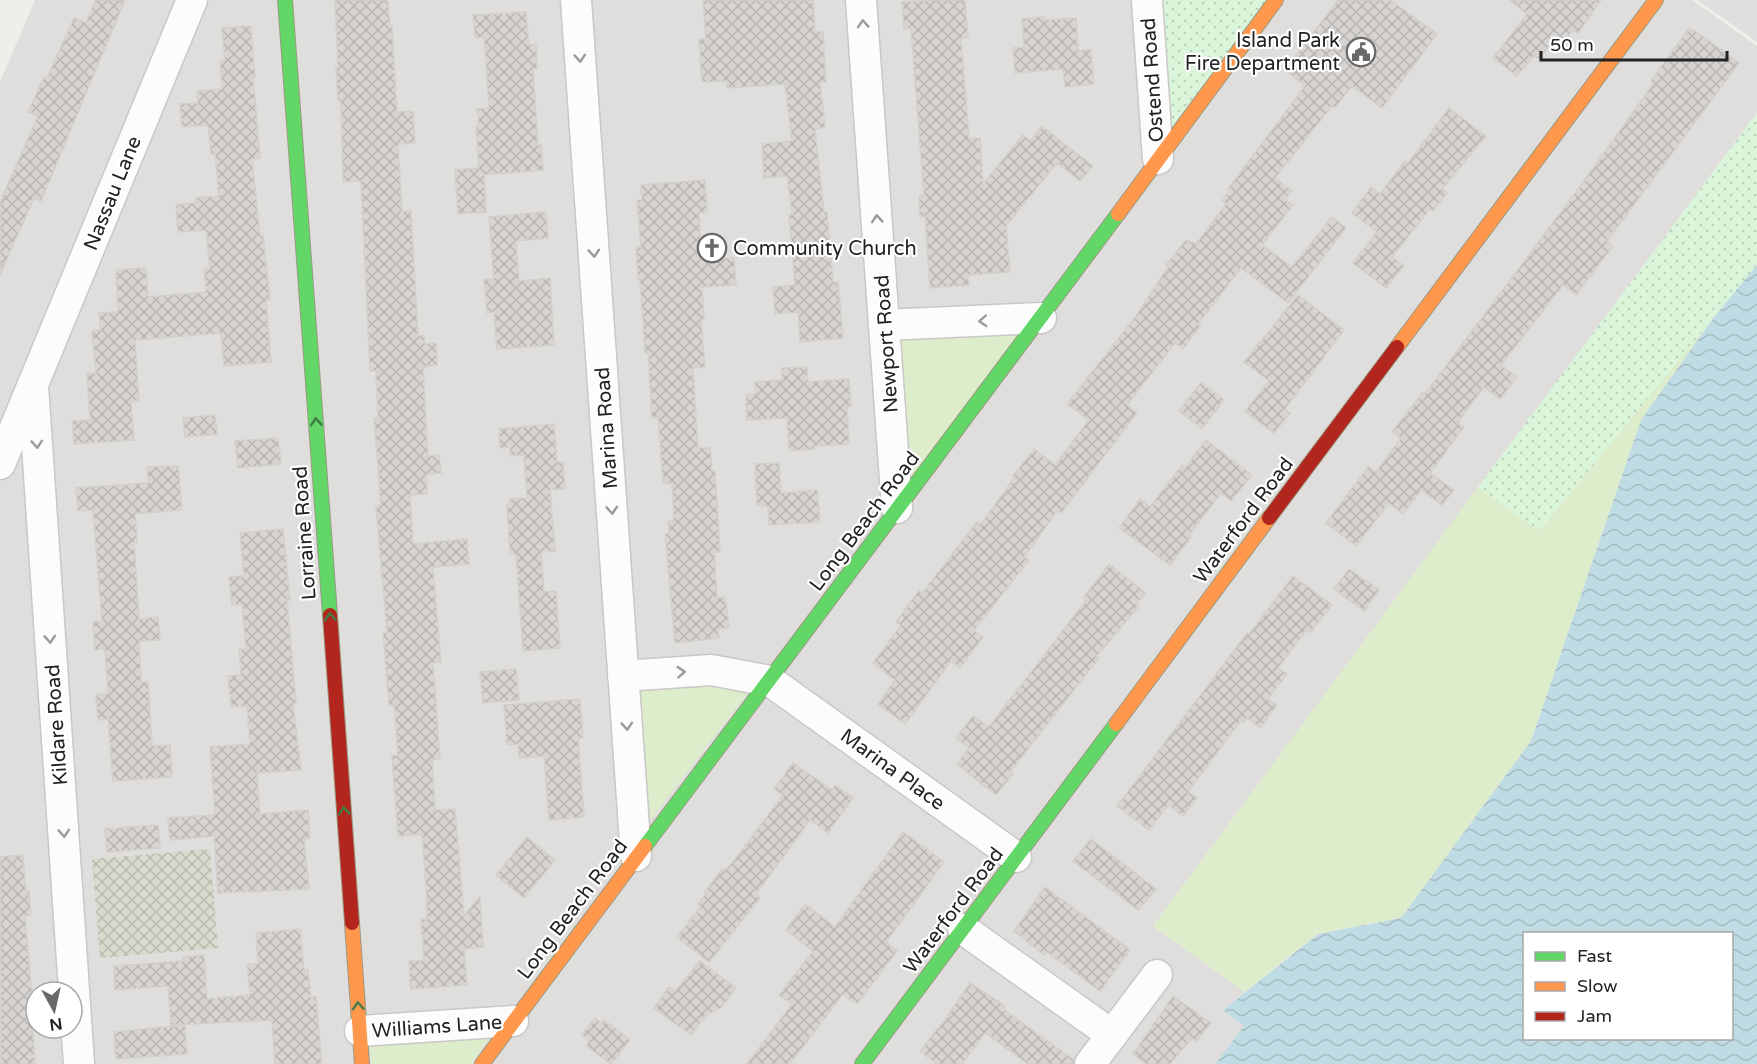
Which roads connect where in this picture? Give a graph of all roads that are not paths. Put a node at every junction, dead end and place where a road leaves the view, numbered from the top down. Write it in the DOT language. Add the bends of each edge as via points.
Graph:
graph roads {
  1 [pos="192,0"];
  2 [pos="285,0"];
  3 [pos="576,0"];
  4 [pos="861,0"];
  5 [pos="1147,0"];
  6 [pos="1276,0"];
  7 [pos="1656,0"];
  8 [pos="1158,159"];
  9 [pos="1041,318"];
  10 [pos="884,325"];
  11 [pos="33,386"];
  12 [pos="0,465"];
  13 [pos="897,508"];
  14 [pos="623,676"];
  15 [pos="770,681"];
  16 [pos="636,856"];
  17 [pos="1016,857"];
  18 [pos="963,929"];
  19 [pos="1157,975"];
  20 [pos="513,1021"];
  21 [pos="360,1030"];
  22 [pos="1112,1035"];
  23 [pos="80,1064"];
  24 [pos="362,1064"];
  25 [pos="482,1064"];
  26 [pos="862,1064"];
  27 [pos="1090,1064"];
  1 -- 11 [label="street, Nassau Lane"];
  21 -- 2 [label="street, Lorraine Road, one-way"];
  3 -- 14 [label="street, Marina Road, one-way"];
  10 -- 4 [label="street, Newport Road, one-way"];
  5 -- 8 [label="street, Ostend Road"];
  6 -- 8 [label="street, Long Beach Road"];
  7 -- 17 [label="street, Waterford Road"];
  8 -- 9 [label="street, Long Beach Road"];
  9 -- 10 [label="street, one-way"];
  9 -- 13 [label="street, Long Beach Road"];
  10 -- 13 [label="street, Newport Road"];
  11 -- 12 [label="street, Nassau Lane"];
  11 -- 23 [label="street, Kildare Road, one-way"];
  13 -- 15 [label="street, Long Beach Road"];
  14 -- 15 [label="street, one-way" via="711,670"];
  14 -- 16 [label="street, Marina Road, one-way"];
  15 -- 16 [label="street, Long Beach Road"];
  15 -- 17 [label="street, Marina Place"];
  16 -- 20 [label="street, Long Beach Road"];
  17 -- 18 [label="street, Waterford Road"];
  18 -- 22 [label="street"];
  18 -- 26 [label="street, Waterford Road"];
  19 -- 22 [label="street"];
  20 -- 21 [label="street, Williams Lane"];
  20 -- 25 [label="street, Long Beach Road"];
  21 -- 24 [label="street, Lorraine Road"];
  22 -- 27 [label="street"];
}
